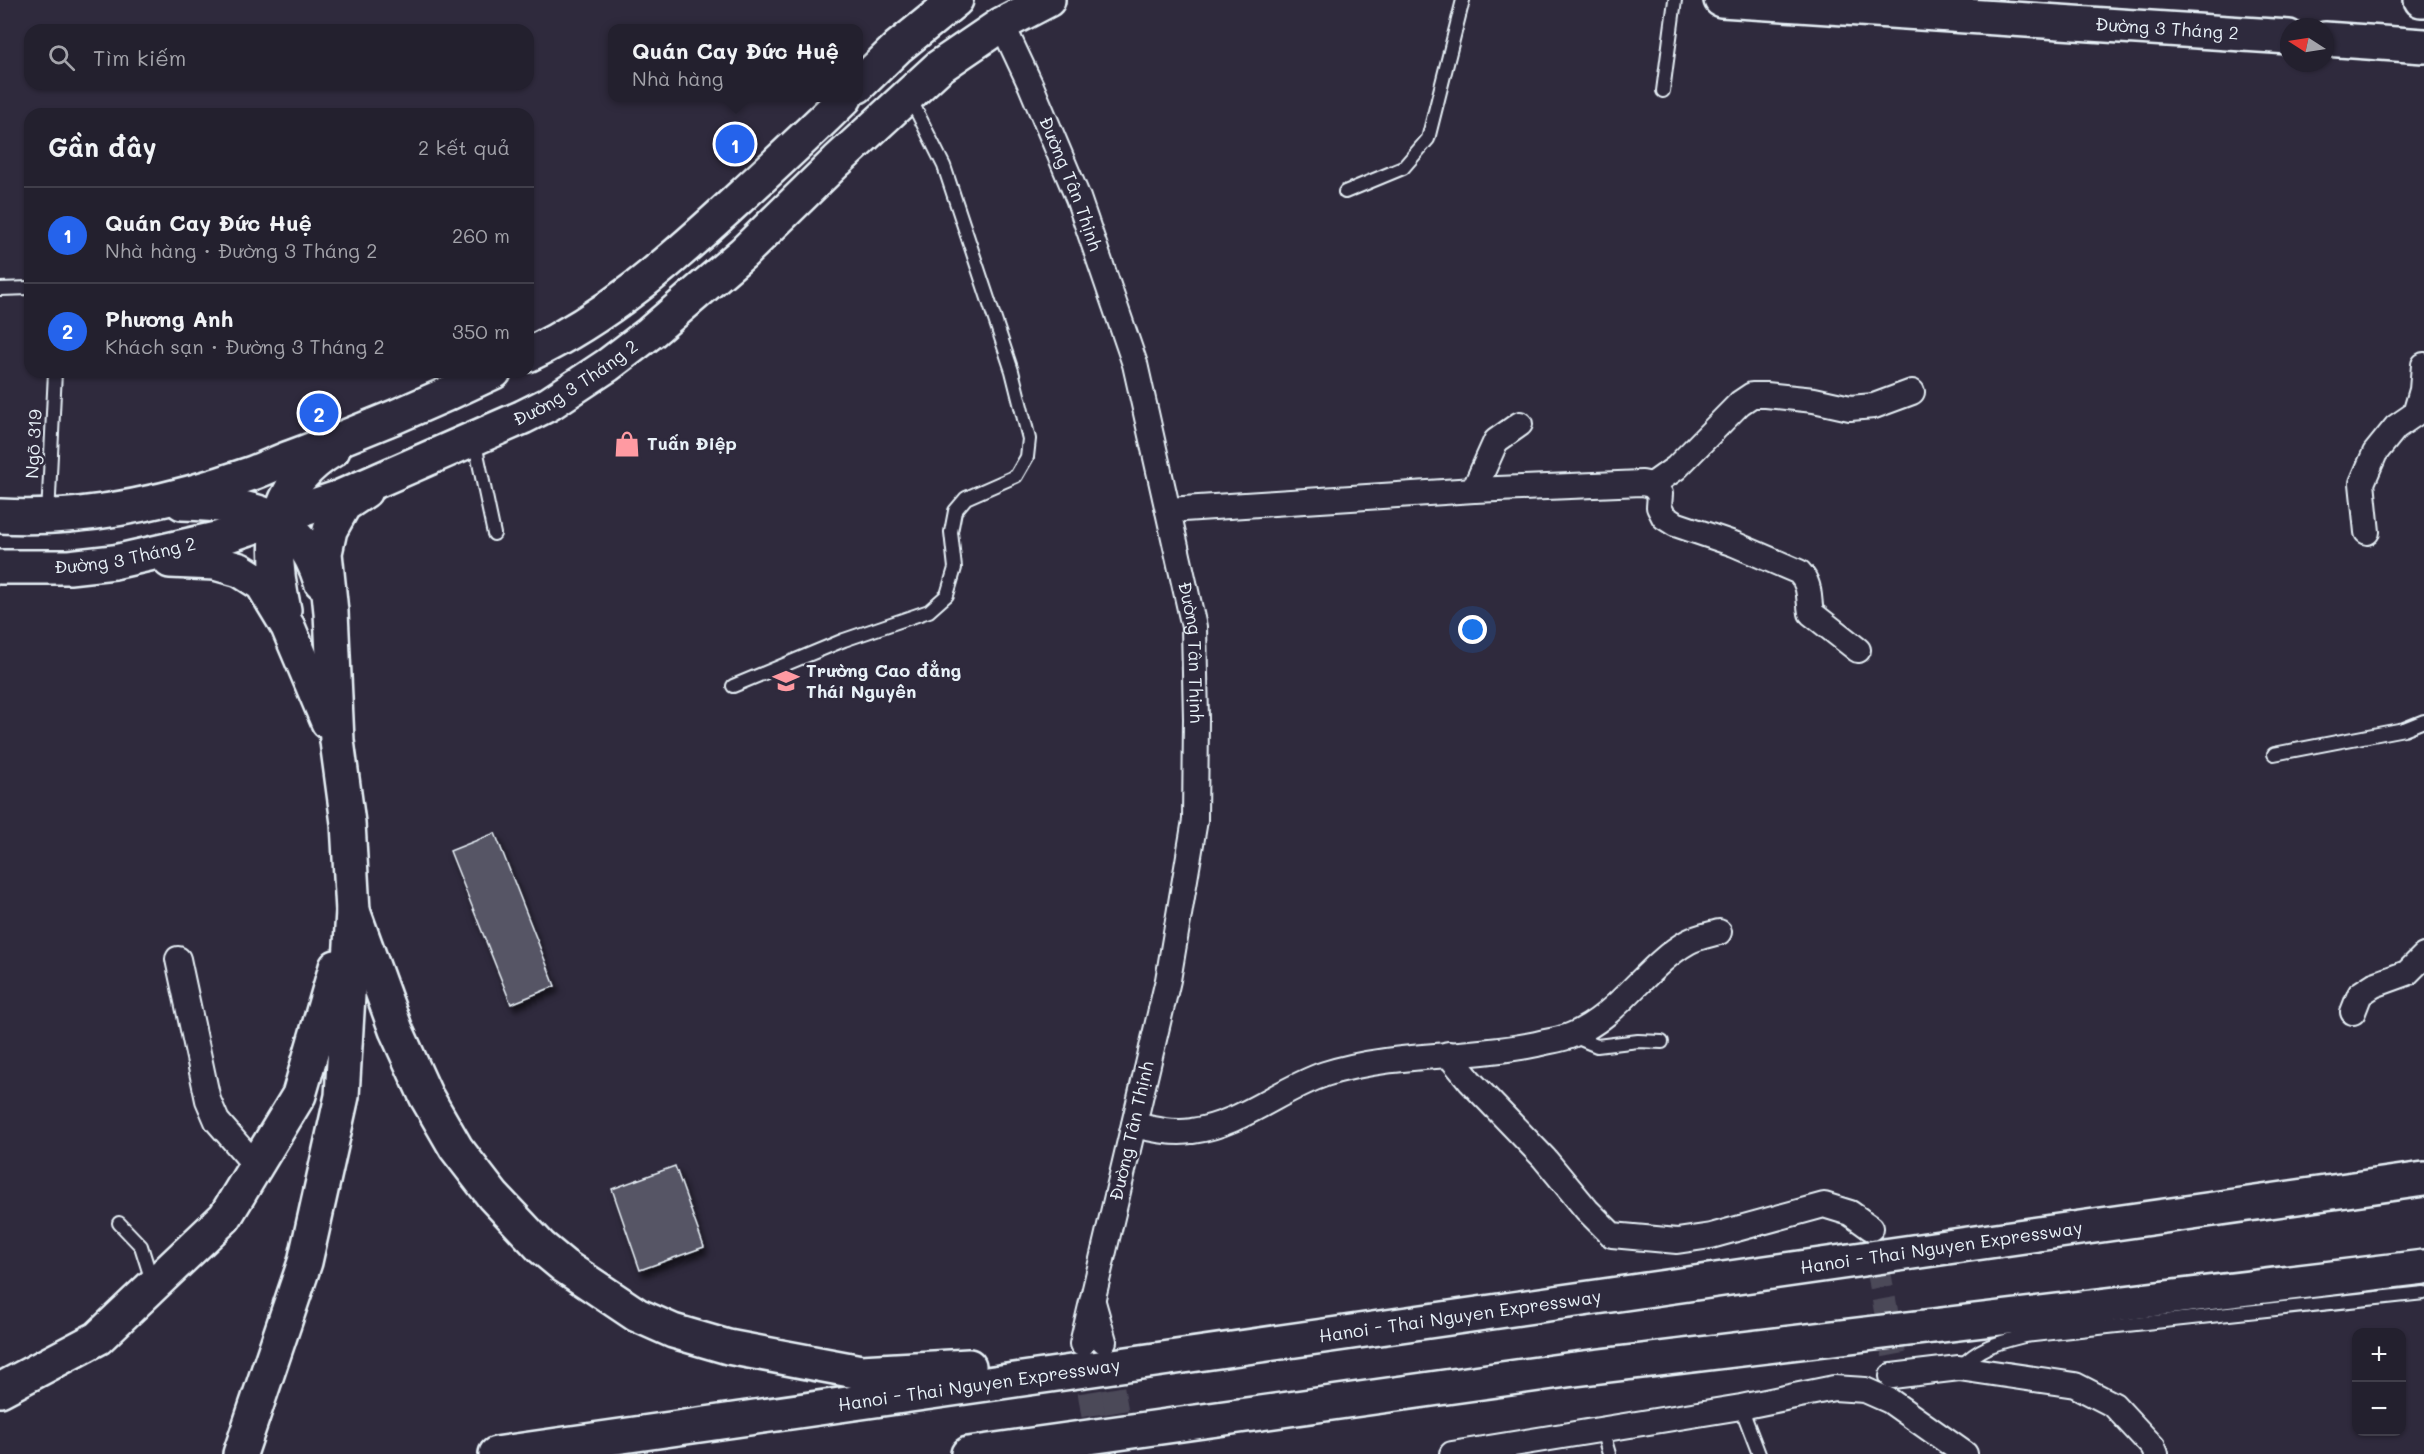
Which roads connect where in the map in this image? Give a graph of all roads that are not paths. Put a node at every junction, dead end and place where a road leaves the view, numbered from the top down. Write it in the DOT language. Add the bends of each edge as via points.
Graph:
graph roads {
  1 [pos="956,0"];
  2 [pos="1048,0"];
  3 [pos="1463,0"];
  4 [pos="1675,0"];
  5 [pos="1721,0"];
  6 [pos="1002,24"];
  7 [pos="2280,36"];
  8 [pos="2334,40"];
  9 [pos="2424,46"];
  10 [pos="863,81"];
  11 [pos="1663,91"];
  12 [pos="908,93"];
  13 [pos="841,102"];
  14 [pos="1345,192"];
  15 [pos="24,288"];
  16 [pos="0,289"];
  17 [pos="534,352"];
  18 [pos="2424,365"];
  19 [pos="55,378"];
  20 [pos="482,378"];
  21 [pos="1912,392"];
  22 [pos="1520,424"];
  23 [pos="371,427"];
  24 [pos="474,439"];
  25 [pos="388,476"];
  26 [pos="1652,484"];
  27 [pos="1474,490"];
  28 [pos="150,502"];
  29 [pos="1168,510"];
  30 [pos="0,516"];
  31 [pos="48,517"];
  32 [pos="278,519"];
  33 [pos="2367,532"];
  34 [pos="494,534"];
  35 [pos="114,561"];
  36 [pos="0,567"];
  37 [pos="331,612"];
  38 [pos="288,627"];
  39 [pos="1858,650"];
  40 [pos="733,686"];
  41 [pos="2424,721"];
  42 [pos="336,741"];
  43 [pos="2274,754"];
  44 [pos="353,910"];
  45 [pos="1719,932"];
  46 [pos="2424,956"];
  47 [pos="178,959"];
  48 [pos="2353,1012"];
  49 [pos="1572,1035"];
  50 [pos="1662,1042"];
  51 [pos="1448,1054"];
  52 [pos="1134,1125"];
  53 [pos="256,1166"];
  54 [pos="2424,1179"];
  55 [pos="119,1223"];
  56 [pos="1871,1228"];
  57 [pos="2424,1267"];
  58 [pos="153,1286"];
  59 [pos="2424,1293"];
  60 [pos="1559,1304"];
  61 [pos="1093,1343"];
  62 [pos="1959,1368"];
  63 [pos="0,1390"];
  64 [pos="1890,1401"];
  65 [pos="1741,1407"];
  66 [pos="1602,1430"];
  67 [pos="240,1454"];
  68 [pos="496,1454"];
  69 [pos="968,1454"];
  70 [pos="1452,1454"];
  71 [pos="1609,1454"];
  72 [pos="1759,1454"];
  73 [pos="1965,1454"];
  74 [pos="2156,1454"];
  1 -- 10 [label="highway"];
  2 -- 6 [label="highway, Đường 3 Tháng 2"];
  3 -- 14 [label="lane" via="1428,139 1403,168"];
  4 -- 11 [label="lane"];
  5 -- 7 [label="highway, Đường 3 Tháng 2"];
  6 -- 12 [label="highway, Đường 3 Tháng 2"];
  6 -- 29 [label="street, Đường Tân Thịnh" via="1078,198 1135,364"];
  8 -- 9 [label="highway"];
  12 -- 24 [label="highway, Đường 3 Tháng 2" via="743,253 650,333 549,404"];
  12 -- 40 [label="lane" via="944,166 1012,371 1029,439 1027,457 1016,476 966,498 955,511 951,532 955,568 948,595 929,611 844,640"];
  13 -- 17 [label="highway" via="704,231 630,294"];
  15 -- 16 [label="lane"];
  18 -- 33 [label="street" via="2415,414 2396,427 2375,453 2362,483"];
  19 -- 31 [label="lane, Ngõ 319"];
  20 -- 23 [label="highway"];
  21 -- 26 [label="street" via="1874,406 1850,408 1814,400 1752,395 1677,468"];
  22 -- 27 [label="street" via="1496,441"];
  23 -- 28 [label="highway" via="252,474"];
  23 -- 32 [label="highway" via="325,455 301,477 285,498"];
  24 -- 25 [label="highway, Đường 3 Tháng 2"];
  24 -- 34 [label="lane"];
  25 -- 32 [label="highway, Đường 3 Tháng 2"];
  25 -- 37 [label="highway" via="344,505 330,530 325,553"];
  26 -- 27 [label="street"];
  26 -- 39 [label="street" via="1660,494 1659,507 1664,517 1675,524 1799,572 1809,588 1810,613"];
  27 -- 29 [label="street"];
  28 -- 31 [label="highway" via="113,511"];
  28 -- 32 [label="highway" via="245,508"];
  29 -- 52 [label="street, Đường Tân Thịnh" via="1194,627 1195,820 1168,980"];
  30 -- 31 [label="highway"];
  32 -- 35 [label="highway, Đường 3 Tháng 2" via="220,538"];
  32 -- 37 [label="highway" via="307,546"];
  32 -- 38 [label="highway" via="278,583"];
  35 -- 36 [label="highway, Đường 3 Tháng 2" via="69,567"];
  35 -- 38 [label="highway" via="182,560 240,570 262,584"];
  37 -- 42 [label="highway"];
  38 -- 42 [label="highway"];
  41 -- 43 [label="lane" via="2404,729"];
  42 -- 44 [label="highway" via="348,823"];
  44 -- 53 [label="highway" via="299,1095"];
  44 -- 60 [label="highway" via="396,1030 426,1096 462,1157 493,1196 564,1266 636,1315 673,1331 729,1347 861,1372 970,1366 1260,1325"];
  44 -- 67 [label="highway" via="342,1096 305,1262"];
  45 -- 49 [label="street" via="1690,941 1663,959 1601,1018"];
  46 -- 48 [label="street" via="2407,973 2360,994"];
  47 -- 53 [label="street" via="208,1100 218,1121"];
  49 -- 50 [label="lane" via="1597,1046"];
  49 -- 51 [label="street" via="1516,1048"];
  51 -- 52 [label="street" via="1326,1074 1229,1121 1192,1131"];
  51 -- 56 [label="street" via="1612,1235 1677,1241 1711,1236 1824,1205 1850,1213"];
  52 -- 61 [label="street, Đường Tân Thịnh" via="1093,1300"];
  53 -- 58 [label="highway" via="225,1217"];
  54 -- 60 [label="highway, Hanoi - Thai Nguyen Expressway"];
  55 -- 58 [label="lane" via="141,1246"];
  57 -- 69 [label="highway" via="1567,1370"];
  58 -- 63 [label="highway" via="98,1338"];
  59 -- 62 [label="lane" via="2024,1336 1973,1354"];
  60 -- 68 [label="highway, Hanoi - Thai Nguyen Expressway"];
  62 -- 64 [label="street" via="1893,1366"];
  62 -- 74 [label="street" via="2075,1385 2114,1405"];
  64 -- 65 [label="street" via="1865,1390 1834,1388"];
  64 -- 73 [label="street"];
  65 -- 66 [label="street"];
  65 -- 72 [label="lane"];
  66 -- 70 [label="street"];
  66 -- 71 [label="lane"];
}
